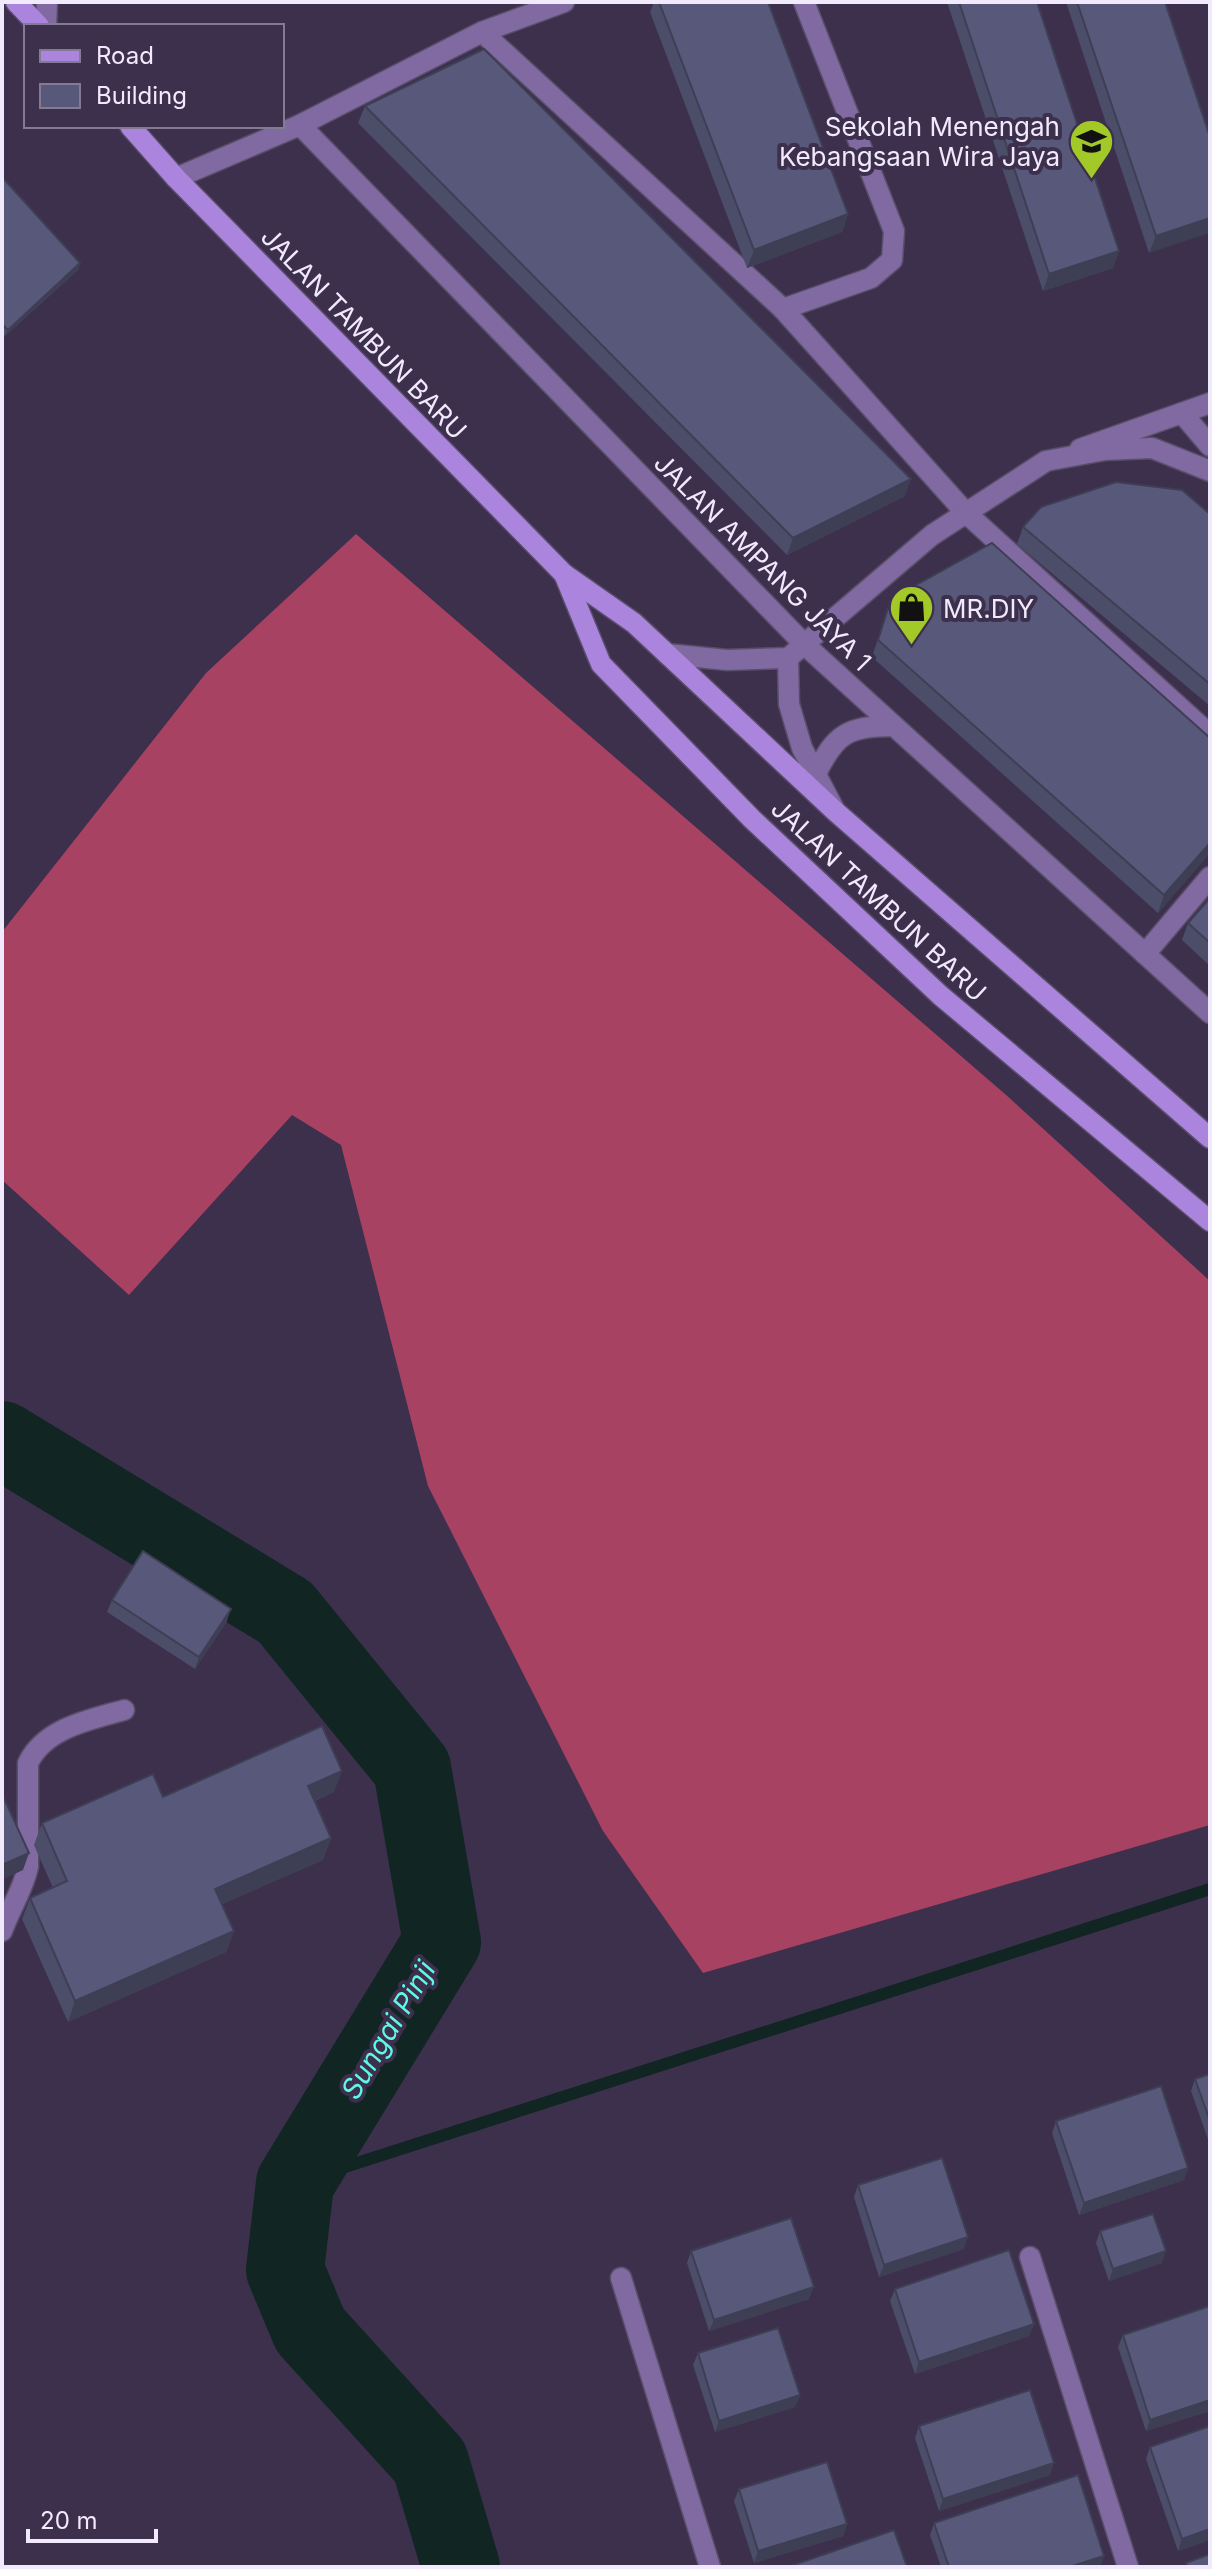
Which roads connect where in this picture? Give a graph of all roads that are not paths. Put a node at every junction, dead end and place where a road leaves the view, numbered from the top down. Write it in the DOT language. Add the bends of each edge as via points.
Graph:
graph roads {
  1 [pos="16,2"];
  2 [pos="47,2"];
  3 [pos="564,2"];
  4 [pos="804,2"];
  5 [pos="37,24"];
  6 [pos="46,24"];
  7 [pos="482,32"];
  8 [pos="300,125"];
  9 [pos="132,128"];
  10 [pos="176,178"];
  11 [pos="783,309"];
  12 [pos="1210,403"];
  13 [pos="1182,413"];
  14 [pos="1210,446"];
  15 [pos="1046,461"];
  16 [pos="1210,471"];
  17 [pos="965,512"];
  18 [pos="564,574"];
  19 [pos="805,645"];
  20 [pos="667,654"];
  21 [pos="788,658"];
  22 [pos="893,726"];
  23 [pos="1210,735"];
  24 [pos="816,774"];
  25 [pos="836,812"];
  26 [pos="1210,877"];
  27 [pos="1145,954"];
  28 [pos="1210,1013"];
  29 [pos="1210,1138"];
  30 [pos="1210,1221"];
  31 [pos="124,1710"];
  32 [pos="2,1931"];
  33 [pos="1030,2257"];
  34 [pos="621,2278"];
  35 [pos="710,2567"];
  36 [pos="1128,2567"];
  1 -- 5 [label="main road"];
  2 -- 6 [label="street"];
  3 -- 7 [label="street"];
  4 -- 11 [label="street" via="894,231 892,260 871,278"];
  7 -- 8 [label="street"];
  7 -- 11 [label="street"];
  8 -- 10 [label="street"];
  8 -- 19 [label="street, JALAN AMPANG JAYA 1"];
  9 -- 10 [label="main road, JALAN TAMBUN BARU"];
  10 -- 18 [label="main road, JALAN TAMBUN BARU"];
  11 -- 17 [label="street"];
  12 -- 13 [label="street"];
  13 -- 14 [label="street"];
  13 -- 15 [label="street"];
  15 -- 16 [label="street" via="1152,448"];
  15 -- 17 [label="street"];
  17 -- 19 [label="street"];
  17 -- 23 [label="street"];
  18 -- 20 [label="main road, JALAN TAMBUN BARU" via="634,623"];
  18 -- 30 [label="main road, JALAN TAMBUN BARU" via="601,664 752,819 941,996"];
  19 -- 21 [label="street"];
  19 -- 22 [label="street, JALAN AMPANG JAYA 1"];
  20 -- 21 [label="street" via="727,660"];
  20 -- 25 [label="main road, JALAN TAMBUN BARU"];
  21 -- 24 [label="street" via="789,704"];
  22 -- 24 [label="street" via="848,732 829,747"];
  22 -- 27 [label="street, JALAN AMPANG JAYA 1"];
  24 -- 25 [label="street"];
  25 -- 29 [label="main road, JALAN TAMBUN BARU"];
  26 -- 27 [label="street"];
  27 -- 28 [label="street, JALAN AMPANG JAYA 1"];
  31 -- 32 [label="street" via="72,1724 34,1750 28,1763 28,1867"];
  33 -- 36 [label="street"];
  34 -- 35 [label="street"];
}
